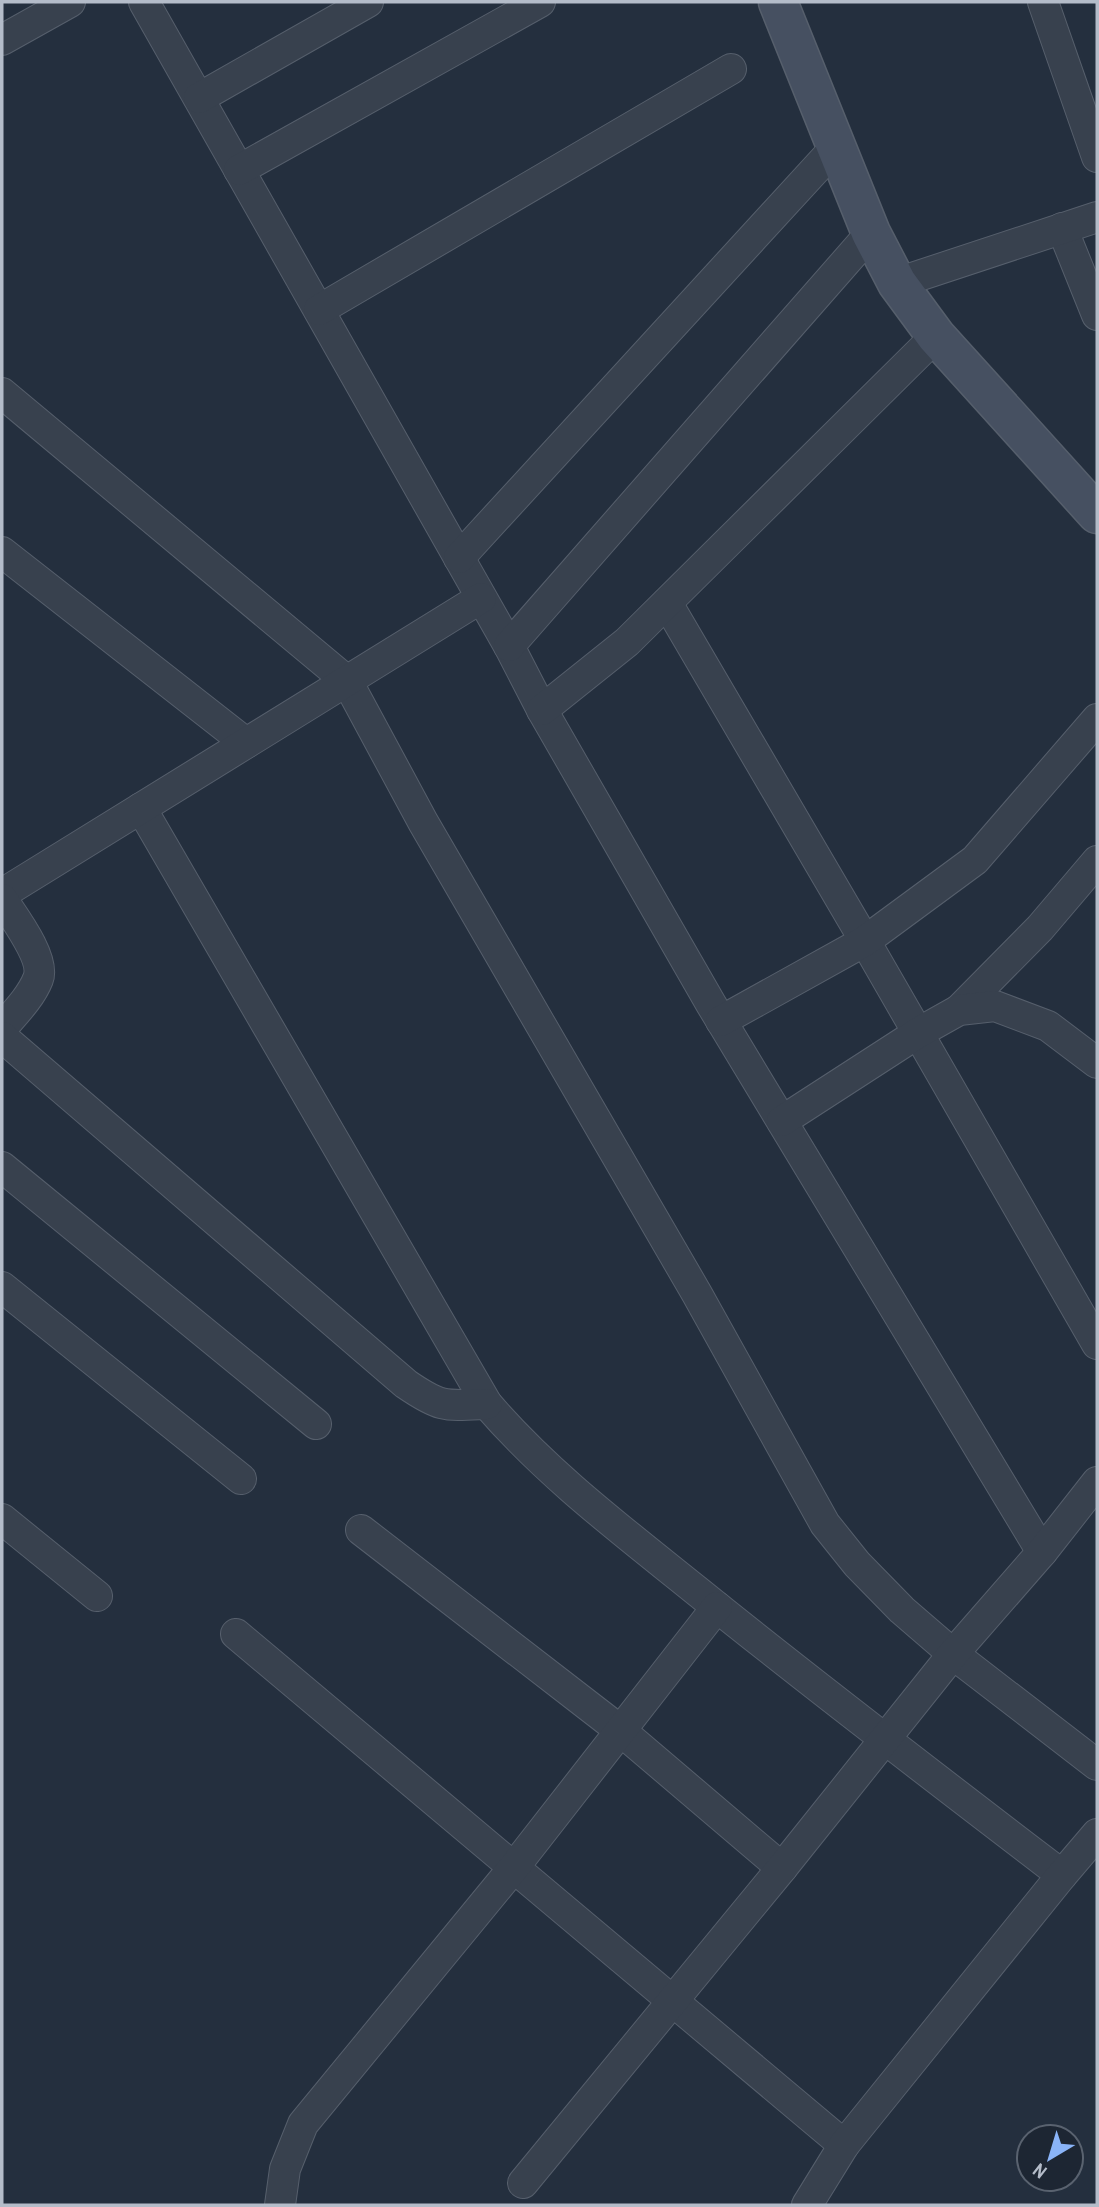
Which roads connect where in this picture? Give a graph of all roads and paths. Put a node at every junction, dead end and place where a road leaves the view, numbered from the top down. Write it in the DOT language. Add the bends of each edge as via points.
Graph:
graph roads {
  1 [pos="70,2"];
  2 [pos="144,2"];
  3 [pos="368,2"];
  4 [pos="540,2"];
  5 [pos="778,2"];
  6 [pos="1043,2"];
  7 [pos="2,40"];
  8 [pos="731,69"];
  9 [pos="199,98"];
  10 [pos="836,147"];
  11 [pos="1097,157"];
  12 [pos="239,170"];
  13 [pos="1097,217"];
  14 [pos="1062,228"];
  15 [pos="871,233"];
  16 [pos="897,283"];
  17 [pos="319,310"];
  18 [pos="1097,315"];
  19 [pos="936,336"];
  20 [pos="2,393"];
  21 [pos="1097,514"];
  22 [pos="2,552"];
  23 [pos="458,558"];
  24 [pos="481,598"];
  25 [pos="667,603"];
  26 [pos="509,646"];
  27 [pos="347,681"];
  28 [pos="542,710"];
  29 [pos="1097,719"];
  30 [pos="246,743"];
  31 [pos="141,808"];
  32 [pos="1097,861"];
  33 [pos="2,894"];
  34 [pos="2,899"];
  35 [pos="865,941"];
  36 [pos="959,1010"];
  37 [pos="721,1021"];
  38 [pos="2,1028"];
  39 [pos="918,1033"];
  40 [pos="2,1037"];
  41 [pos="1096,1060"];
  42 [pos="782,1121"];
  43 [pos="2,1167"];
  44 [pos="2,1287"];
  45 [pos="1097,1344"];
  46 [pos="487,1404"];
  47 [pos="316,1424"];
  48 [pos="240,1479"];
  49 [pos="1097,1482"];
  50 [pos="2,1519"];
  51 [pos="362,1530"];
  52 [pos="1042,1552"];
  53 [pos="97,1596"];
  54 [pos="718,1608"];
  55 [pos="236,1634"];
  56 [pos="953,1654"];
  57 [pos="621,1731"];
  58 [pos="885,1740"];
  59 [pos="1097,1765"];
  60 [pos="1097,1834"];
  61 [pos="515,1866"];
  62 [pos="782,1868"];
  63 [pos="1062,1874"];
  64 [pos="673,2001"];
  65 [pos="844,2145"];
  66 [pos="523,2183"];
  67 [pos="280,2205"];
  68 [pos="807,2205"];
  1 -- 7 [label="street"];
  2 -- 9 [label="street"];
  3 -- 9 [label="street"];
  4 -- 12 [label="street"];
  5 -- 10 [label="street"];
  6 -- 11 [label="street"];
  8 -- 17 [label="street"];
  9 -- 12 [label="street"];
  10 -- 15 [label="street"];
  10 -- 23 [label="street"];
  12 -- 17 [label="street"];
  13 -- 14 [label="street"];
  14 -- 16 [label="street"];
  14 -- 18 [label="street"];
  15 -- 16 [label="street"];
  15 -- 26 [label="street"];
  16 -- 19 [label="street"];
  17 -- 23 [label="street"];
  19 -- 21 [label="street"];
  19 -- 25 [label="street"];
  20 -- 27 [label="street"];
  22 -- 30 [label="street"];
  23 -- 24 [label="street"];
  24 -- 26 [label="street"];
  24 -- 27 [label="street"];
  25 -- 28 [label="street" via="627,642"];
  25 -- 35 [label="street"];
  26 -- 28 [label="street"];
  27 -- 30 [label="street"];
  27 -- 56 [label="street" via="824,1524 902,1610"];
  28 -- 37 [label="street"];
  29 -- 35 [label="street" via="975,860"];
  30 -- 31 [label="street"];
  31 -- 33 [label="street"];
  31 -- 46 [label="street"];
  32 -- 36 [label="street" via="1040,928"];
  34 -- 38 [label="street" via="32,946 39,976"];
  35 -- 37 [label="street"];
  35 -- 39 [label="street"];
  36 -- 39 [label="street"];
  36 -- 41 [label="street" via="995,1006 1048,1026"];
  37 -- 42 [label="street"];
  39 -- 42 [label="street"];
  39 -- 45 [label="street"];
  40 -- 46 [label="street" via="406,1384 431,1402"];
  42 -- 52 [label="street"];
  43 -- 47 [label="street"];
  44 -- 48 [label="street"];
  46 -- 54 [label="street" via="597,1511"];
  49 -- 52 [label="street"];
  50 -- 53 [label="street"];
  51 -- 57 [label="street"];
  52 -- 56 [label="street"];
  54 -- 57 [label="street"];
  54 -- 58 [label="street"];
  55 -- 61 [label="street"];
  56 -- 58 [label="street"];
  56 -- 59 [label="street"];
  57 -- 61 [label="street"];
  57 -- 62 [label="street"];
  58 -- 62 [label="street"];
  58 -- 63 [label="street"];
  60 -- 63 [label="street"];
  61 -- 64 [label="street"];
  61 -- 67 [label="street" via="303,2124 285,2169"];
  62 -- 64 [label="street"];
  63 -- 65 [label="street"];
  64 -- 65 [label="street"];
  64 -- 66 [label="street"];
  65 -- 68 [label="street"];
}
